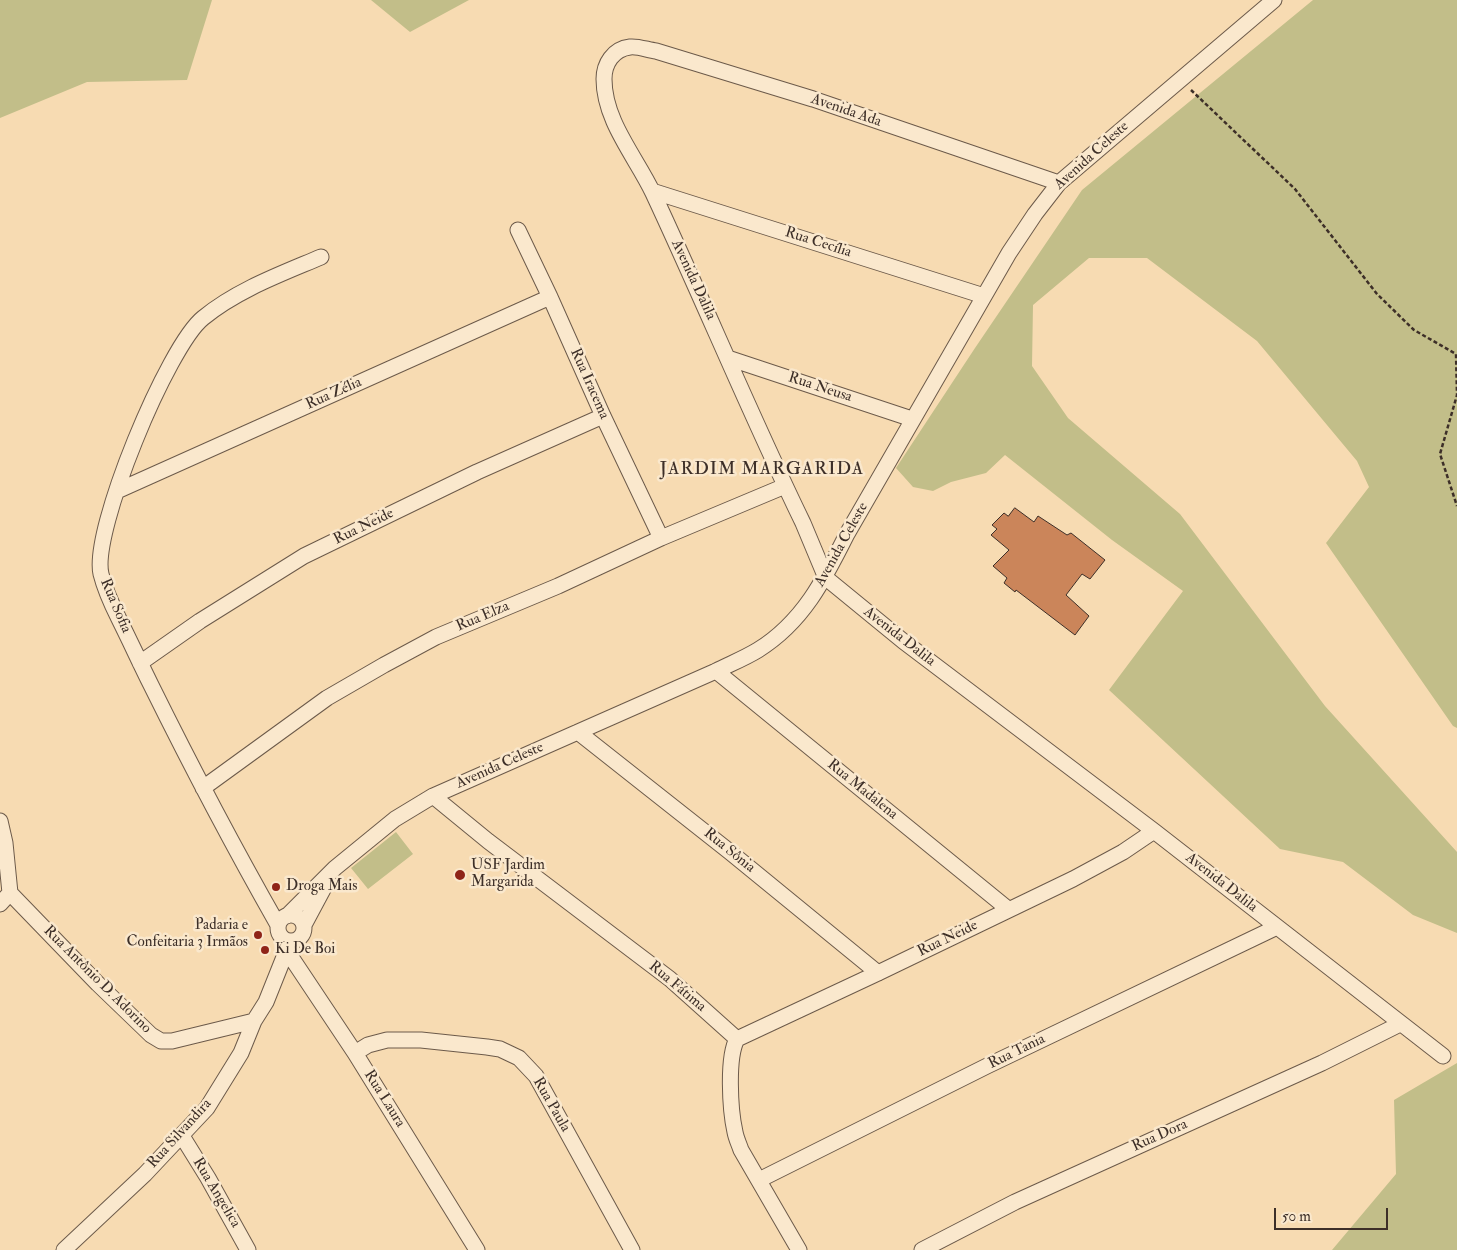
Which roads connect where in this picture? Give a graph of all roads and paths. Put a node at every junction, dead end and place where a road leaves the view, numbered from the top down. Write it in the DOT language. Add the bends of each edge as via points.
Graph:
graph roads {
  1 [pos="1274,0"];
  2 [pos="630,47"];
  3 [pos="1180,79"];
  4 [pos="1059,183"];
  5 [pos="652,191"];
  6 [pos="518,230"];
  7 [pos="321,257"];
  8 [pos="550,296"];
  9 [pos="984,296"];
  10 [pos="728,358"];
  11 [pos="603,416"];
  12 [pos="912,419"];
  13 [pos="785,486"];
  14 [pos="117,491"];
  15 [pos="1457,506"];
  16 [pos="661,538"];
  17 [pos="826,578"];
  18 [pos="140,662"];
  19 [pos="716,671"];
  20 [pos="578,732"];
  21 [pos="204,788"];
  22 [pos="432,796"];
  23 [pos="0,821"];
  24 [pos="1154,831"];
  25 [pos="335,868"];
  26 [pos="5,899"];
  27 [pos="1008,909"];
  28 [pos="283,920"];
  29 [pos="304,925"];
  30 [pos="1277,927"];
  31 [pos="288,946"];
  32 [pos="878,973"];
  33 [pos="254,1021"];
  34 [pos="1400,1024"];
  35 [pos="737,1039"];
  36 [pos="355,1053"];
  37 [pos="1443,1056"];
  38 [pos="182,1136"];
  39 [pos="759,1180"];
  40 [pos="64,1250"];
  41 [pos="248,1250"];
  42 [pos="477,1250"];
  43 [pos="632,1250"];
  44 [pos="799,1250"];
  45 [pos="922,1250"];
  1 -- 3 [label="street, Avenida Celeste"];
  2 -- 4 [label="street, Avenida Ada" via="656,51 814,99"];
  2 -- 5 [label="street, Avenida Dalila" via="613,54 608,61 604,78 606,95 614,121"];
  3 -- 4 [label="street, Avenida Celeste"];
  3 -- 15 [label="path" via="1294,189 1377,294 1414,330 1456,354 1457,395 1440,454"];
  4 -- 9 [label="street, Avenida Celeste" via="1009,253"];
  5 -- 9 [label="street, Rua Cecília"];
  5 -- 10 [label="street, Avenida Dalila"];
  6 -- 8 [label="street, Rua Iracema"];
  7 -- 14 [label="street, Rua Sofia" via="249,288 202,319 187,335 141,426"];
  8 -- 11 [label="street, Rua Iracema"];
  8 -- 14 [label="street, Rua Zélia"];
  9 -- 12 [label="street, Avenida Celeste"];
  10 -- 12 [label="street, Rua Neusa"];
  10 -- 13 [label="street, Avenida Dalila"];
  11 -- 16 [label="street, Rua Iracema"];
  11 -- 18 [label="street, Rua Neide" via="477,472 304,556"];
  12 -- 17 [label="street, Avenida Celeste"];
  13 -- 16 [label="street, Rua Elza"];
  13 -- 17 [label="street, Avenida Dalila"];
  14 -- 18 [label="street, Rua Sofia" via="102,540 100,573"];
  16 -- 21 [label="street, Rua Elza" via="436,637 384,665 327,698"];
  17 -- 19 [label="street, Avenida Celeste" via="806,607 784,630 758,650"];
  17 -- 24 [label="street, Avenida Dalila" via="903,641"];
  18 -- 21 [label="street, Rua Sofia"];
  19 -- 20 [label="street, Avenida Celeste"];
  19 -- 27 [label="street, Rua Madalena"];
  20 -- 22 [label="street, Avenida Celeste"];
  20 -- 32 [label="street, Rua Sônia"];
  21 -- 28 [label="street, Rua Sofia" via="237,853"];
  22 -- 25 [label="street, Avenida Celeste" via="395,819"];
  22 -- 35 [label="street, Rua Fátima" via="670,979"];
  23 -- 26 [label="street" via="5,842"];
  24 -- 27 [label="street, Rua Neide" via="1104,863"];
  24 -- 30 [label="street, Avenida Dalila"];
  25 -- 28 [label="street, Avenida Celeste"];
  25 -- 29 [label="street, Avenida Celeste"];
  26 -- 33 [label="street, Rua Antônio D. Adorino" via="161,1041"];
  27 -- 32 [label="street, Rua Neide"];
  28 -- 29 [label="street" via="296,916"];
  28 -- 31 [label="street" via="279,934"];
  29 -- 31 [label="street" via="302,937"];
  30 -- 34 [label="street, Avenida Dalila"];
  30 -- 39 [label="street, Rua Tania"];
  31 -- 33 [label="street, Rua Silvandira" via="266,1002"];
  31 -- 36 [label="street, Rua Laura"];
  32 -- 35 [label="street, Rua Neide"];
  33 -- 38 [label="street, Rua Silvandira" via="241,1053 221,1086"];
  34 -- 37 [label="street, Avenida Dalila"];
  34 -- 45 [label="street, Rua Dora" via="1322,1063 1014,1202"];
  35 -- 39 [label="street" via="733,1048 731,1094 734,1125 741,1150"];
  36 -- 42 [label="street, Rua Laura"];
  36 -- 43 [label="street, Rua Paula" via="368,1045 387,1040 421,1040 500,1049 519,1058 536,1076"];
  38 -- 40 [label="street, Rua Silvandira"];
  38 -- 41 [label="street, Rua Angelica"];
  39 -- 44 [label="street"];
}
